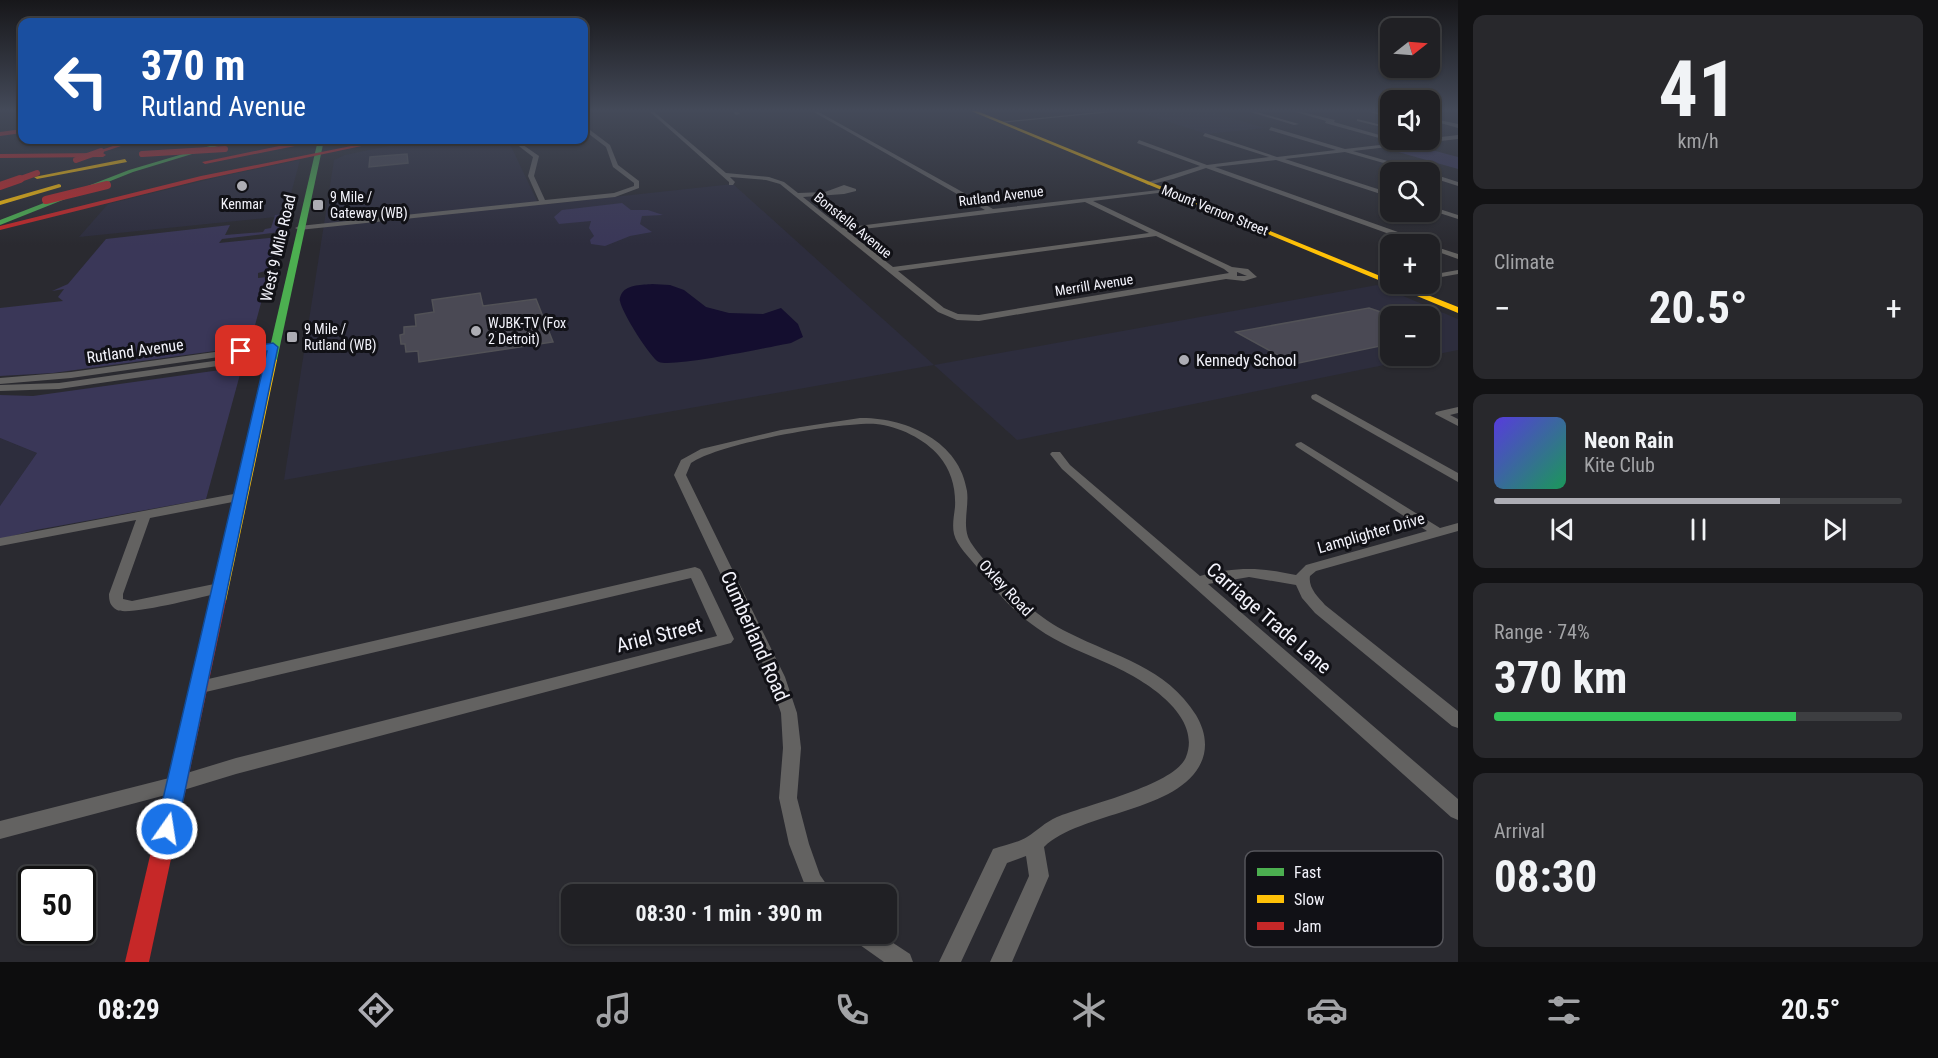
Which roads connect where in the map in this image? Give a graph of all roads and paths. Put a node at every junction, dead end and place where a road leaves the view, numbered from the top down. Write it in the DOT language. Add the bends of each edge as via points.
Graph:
graph roads {
  1 [pos="87,156"];
  2 [pos="156,156"];
  3 [pos="174,156"];
  4 [pos="182,156"];
  5 [pos="233,156"];
  6 [pos="285,156"];
  7 [pos="317,156"];
  8 [pos="536,156"];
  9 [pos="611,156"];
  10 [pos="703,156"];
  11 [pos="893,156"];
  12 [pos="1083,156"];
  13 [pos="1179,156"];
  14 [pos="1270,156"];
  15 [pos="1295,156"];
  16 [pos="1365,156"];
  17 [pos="1277,158"];
  18 [pos="1386,162"];
  19 [pos="1208,166"];
  20 [pos="725,175"];
  21 [pos="1440,178"];
  22 [pos="1148,183"];
  23 [pos="731,184"];
  24 [pos="1458,184"];
  25 [pos="0,185"];
  26 [pos="1166,190"];
  27 [pos="828,192"];
  28 [pos="1380,192"];
  29 [pos="797,195"];
  30 [pos="0,200"];
  31 [pos="1086,200"];
  32 [pos="543,202"];
  33 [pos="0,211"];
  34 [pos="991,211"];
  35 [pos="1440,211"];
  36 [pos="1458,217"];
  37 [pos="0,223"];
  38 [pos="0,228"];
  39 [pos="299,228"];
  40 [pos="840,230"];
  41 [pos="1157,234"];
  42 [pos="1395,234"];
  43 [pos="1440,251"];
  44 [pos="1458,257"];
  45 [pos="891,270"];
  46 [pos="1458,272"];
  47 [pos="1440,275"];
  48 [pos="1380,278"];
  49 [pos="1419,294"];
  50 [pos="1458,310"];
  51 [pos="946,314"];
  52 [pos="957,317"];
  53 [pos="973,318"];
  54 [pos="272,351"];
  55 [pos="136,366"];
  56 [pos="82,374"];
  57 [pos="130,376"];
  58 [pos="0,381"];
  59 [pos="75,384"];
  60 [pos="0,388"];
  61 [pos="1316,397"];
  62 [pos="1458,410"];
  63 [pos="1458,423"];
  64 [pos="1301,445"];
  65 [pos="1056,454"];
  66 [pos="690,457"];
  67 [pos="1458,478"];
  68 [pos="239,497"];
  69 [pos="146,514"];
  70 [pos="1458,526"];
  71 [pos="1438,532"];
  72 [pos="0,542"];
  73 [pos="1302,581"];
  74 [pos="1196,582"];
  75 [pos="219,588"];
  76 [pos="197,688"];
  77 [pos="1458,721"];
  78 [pos="177,784"];
  79 [pos="1458,812"];
  80 [pos="0,830"];
  81 [pos="1034,843"];
  82 [pos="815,884"];
  83 [pos="876,944"];
  84 [pos="137,962"];
  85 [pos="902,962"];
  86 [pos="950,962"];
  87 [pos="1000,962"];
  1 -- 25 [label="main road, bridge"];
  2 -- 25 [label="main road"];
  3 -- 30 [label="main road"];
  4 -- 37 [label="main road" via="131,171"];
  5 -- 33 [label="main road, bridge"];
  6 -- 38 [label="main road"];
  7 -- 39 [label="main road, West 9 Mile Road"];
  8 -- 32 [label="street" via="531,176"];
  9 -- 32 [label="street" via="613,163 638,186 620,194"];
  10 -- 20 [label="street"];
  11 -- 34 [label="street"];
  12 -- 22 [label="main road, Mount Vernon Street"];
  13 -- 19 [label="street"];
  14 -- 17 [label="street"];
  15 -- 17 [label="street"];
  16 -- 18 [label="street"];
  17 -- 19 [label="street"];
  17 -- 28 [label="street"];
  19 -- 22 [label="street"];
  19 -- 42 [label="street"];
  20 -- 23 [label="street"];
  20 -- 29 [label="street, Bonstelle Avenue" via="776,179"];
  21 -- 24 [label="street"];
  22 -- 26 [label="main road, Mount Vernon Street"];
  26 -- 31 [label="street, Rutland Avenue"];
  26 -- 48 [label="main road, Mount Vernon Street"];
  27 -- 29 [label="street"];
  29 -- 40 [label="street, Bonstelle Avenue"];
  31 -- 34 [label="street, Rutland Avenue"];
  31 -- 41 [label="street"];
  32 -- 39 [label="street"];
  34 -- 40 [label="street, Rutland Avenue"];
  35 -- 36 [label="street"];
  39 -- 54 [label="main road, West 9 Mile Road"];
  40 -- 45 [label="street, Bonstelle Avenue"];
  41 -- 45 [label="street"];
  41 -- 53 [label="street, Merrill Avenue" via="1231,273"];
  43 -- 44 [label="street"];
  45 -- 51 [label="street, Bonstelle Avenue"];
  46 -- 47 [label="street"];
  49 -- 50 [label="main road, Mount Vernon Street"];
  51 -- 52 [label="street, Bonstelle Avenue"];
  51 -- 53 [label="street" via="944,321 955,325 968,324"];
  52 -- 53 [label="street, Merrill Avenue"];
  54 -- 55 [label="street, Rutland Avenue"];
  54 -- 57 [label="street, Rutland Avenue"];
  54 -- 68 [label="main road, West 9 Mile Road"];
  55 -- 56 [label="street, Rutland Avenue"];
  55 -- 57 [label="street"];
  56 -- 58 [label="street, Rutland Avenue"];
  56 -- 59 [label="street"];
  57 -- 59 [label="street, Rutland Avenue"];
  59 -- 60 [label="street, Rutland Avenue"];
  61 -- 67 [label="street"];
  62 -- 63 [label="street" via="1440,414"];
  64 -- 71 [label="street"];
  65 -- 74 [label="street, Carriage Trade Lane"];
  66 -- 81 [label="street, Oxley Road" via="719,447 858,421 878,421 920,436 941,451 957,478 961,495 959,532 963,541 1019,606 1059,635 1154,679 1172,693 1186,709 1196,732 1197,749 1188,769 1161,788 1093,812 1047,832"];
  66 -- 82 [label="street, Cumberland Road" via="681,466 680,475 777,677 789,713 792,748 788,798 799,844"];
  68 -- 69 [label="street"];
  68 -- 75 [label="main road, West 9 Mile Road"];
  69 -- 72 [label="street"];
  69 -- 75 [label="street" via="116,602 132,606"];
  70 -- 71 [label="street, Lamplighter Drive"];
  71 -- 73 [label="street, Lamplighter Drive" via="1311,568 1303,574"];
  73 -- 74 [label="street" via="1238,571"];
  73 -- 77 [label="street" via="1320,609"];
  74 -- 79 [label="street, Carriage Trade Lane"];
  75 -- 76 [label="main road, West 9 Mile Road"];
  76 -- 78 [label="main road, West 9 Mile Road"];
  76 -- 78 [label="street, Ariel Street" via="695,572 726,639"];
  78 -- 80 [label="street"];
  78 -- 84 [label="main road, West 9 Mile Road"];
  81 -- 86 [label="street, Oxley Road" via="1000,856"];
  81 -- 87 [label="street" via="1039,876"];
  83 -- 85 [label="street"];
}
